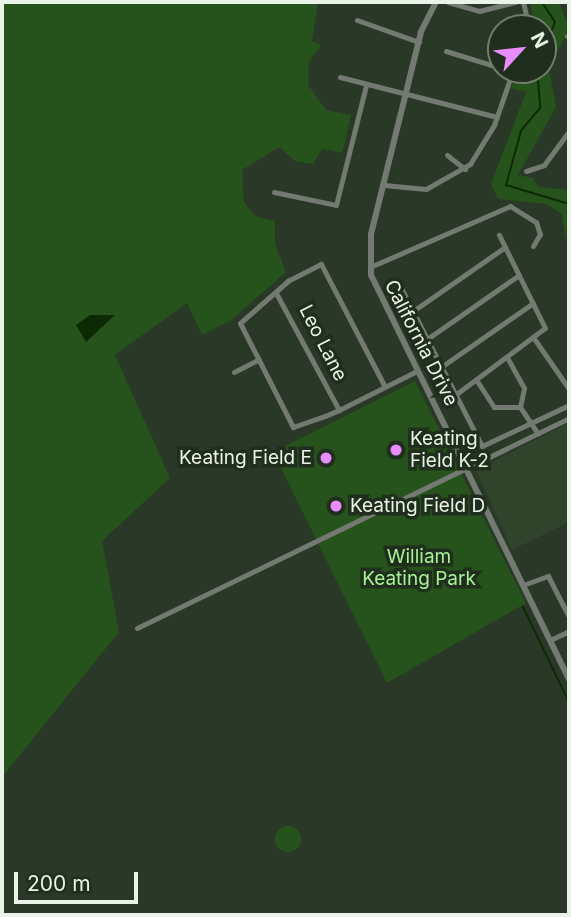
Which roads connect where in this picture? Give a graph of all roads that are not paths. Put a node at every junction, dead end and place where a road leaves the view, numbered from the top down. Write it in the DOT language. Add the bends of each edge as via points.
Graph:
graph roads {
  1 [pos="436,2"];
  2 [pos="448,2"];
  3 [pos="516,2"];
  4 [pos="357,20"];
  5 [pos="419,43"];
  6 [pos="446,51"];
  7 [pos="487,64"];
  8 [pos="340,77"];
  9 [pos="504,84"];
  10 [pos="366,86"];
  11 [pos="406,95"];
  12 [pos="497,117"];
  13 [pos="569,131"];
  14 [pos="447,155"];
  15 [pos="465,169"];
  16 [pos="526,172"];
  17 [pos="384,185"];
  18 [pos="274,192"];
  19 [pos="499,235"];
  20 [pos="533,246"];
  21 [pos="505,247"];
  22 [pos="370,267"];
  23 [pos="519,275"];
  24 [pos="401,288"];
  25 [pos="276,293"];
  26 [pos="533,303"];
  27 [pos="413,311"];
  28 [pos="533,337"];
  29 [pos="427,339"];
  30 [pos="507,357"];
  31 [pos="259,359"];
  32 [pos="441,367"];
  33 [pos="417,371"];
  34 [pos="233,372"];
  35 [pos="477,381"];
  36 [pos="385,387"];
  37 [pos="569,388"];
  38 [pos="455,395"];
  39 [pos="569,405"];
  40 [pos="520,407"];
  41 [pos="339,410"];
  42 [pos="569,418"];
  43 [pos="531,424"];
  44 [pos="538,434"];
  45 [pos="466,468"];
  46 [pos="523,585"];
  47 [pos="569,617"];
  48 [pos="137,628"];
  49 [pos="569,631"];
  50 [pos="550,640"];
  51 [pos="569,679"];
  1 -- 5 [label="street, California Drive"];
  2 -- 3 [label="street" via="479,10"];
  4 -- 5 [label="street"];
  5 -- 11 [label="street, California Drive"];
  6 -- 7 [label="street"];
  8 -- 10 [label="street"];
  9 -- 12 [label="street"];
  10 -- 11 [label="street"];
  10 -- 18 [label="street" via="336,205"];
  11 -- 12 [label="street"];
  11 -- 17 [label="street, California Drive"];
  12 -- 15 [label="street"];
  13 -- 16 [label="street" via="544,165"];
  14 -- 15 [label="street"];
  15 -- 17 [label="street" via="419,191"];
  17 -- 22 [label="street, California Drive"];
  19 -- 21 [label="street"];
  20 -- 22 [label="street" via="540,234 531,216 502,206"];
  21 -- 23 [label="street"];
  21 -- 27 [label="street"];
  22 -- 33 [label="street, California Drive"];
  23 -- 26 [label="street"];
  23 -- 29 [label="street"];
  24 -- 27 [label="street"];
  25 -- 31 [label="street" via="240,323"];
  25 -- 36 [label="street" via="321,264"];
  25 -- 41 [label="street, Leo Lane"];
  26 -- 28 [label="street" via="545,328"];
  26 -- 32 [label="street"];
  27 -- 29 [label="street"];
  28 -- 30 [label="street"];
  28 -- 37 [label="street"];
  29 -- 32 [label="street"];
  30 -- 35 [label="street"];
  30 -- 40 [label="street" via="524,388"];
  31 -- 34 [label="street"];
  31 -- 41 [label="street" via="293,427"];
  32 -- 38 [label="street"];
  33 -- 36 [label="street"];
  33 -- 45 [label="street, California Drive"];
  35 -- 38 [label="street"];
  35 -- 40 [label="street" via="494,407"];
  36 -- 41 [label="street"];
  38 -- 43 [label="street" via="479,442 489,445"];
  39 -- 43 [label="street"];
  40 -- 43 [label="street"];
  42 -- 44 [label="street"];
  43 -- 44 [label="street"];
  44 -- 45 [label="street"];
  45 -- 46 [label="street, California Drive"];
  45 -- 48 [label="street"];
  46 -- 47 [label="street" via="548,576"];
  46 -- 50 [label="street, California Drive"];
  49 -- 50 [label="street"];
  50 -- 51 [label="street, California Drive"];
}
